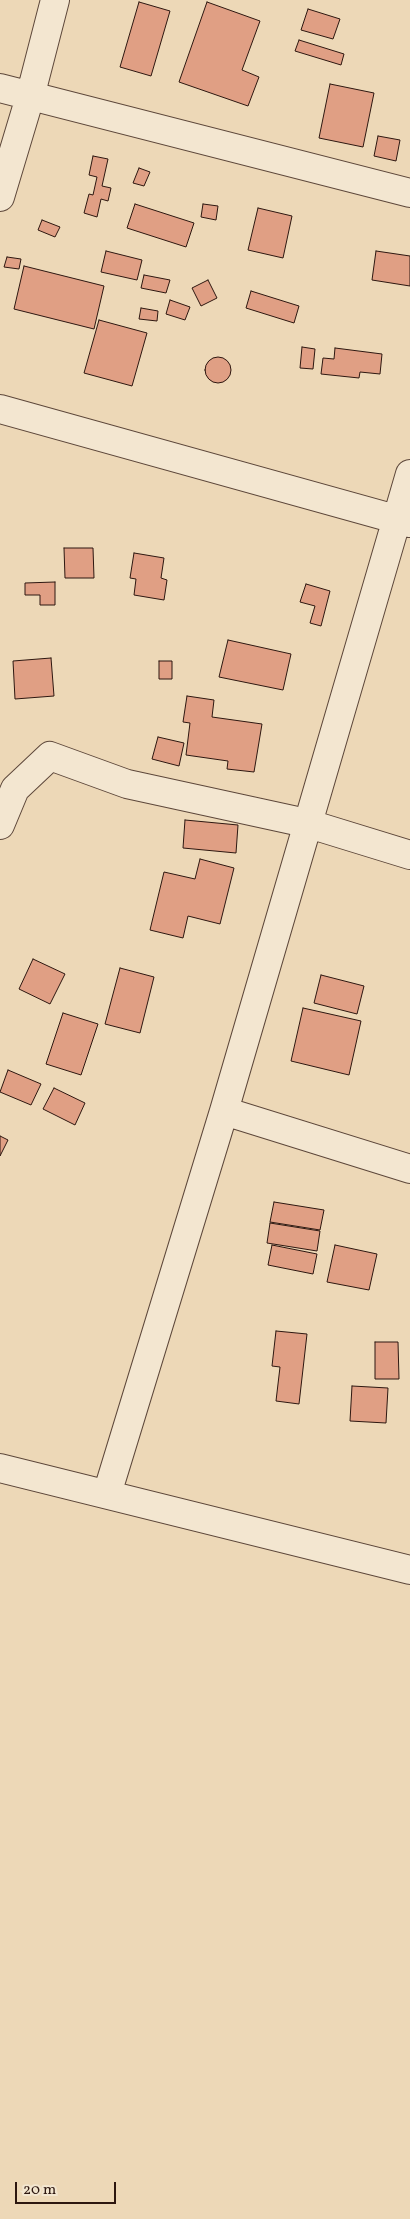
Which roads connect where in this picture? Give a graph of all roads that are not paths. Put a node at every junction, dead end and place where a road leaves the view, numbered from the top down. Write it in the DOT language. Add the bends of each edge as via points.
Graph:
graph roads {
  1 [pos="55,0"];
  2 [pos="0,88"];
  3 [pos="30,97"];
  4 [pos="410,193"];
  5 [pos="0,196"];
  6 [pos="0,409"];
  7 [pos="410,474"];
  8 [pos="404,521"];
  9 [pos="306,823"];
  10 [pos="0,825"];
  11 [pos="410,854"];
  12 [pos="224,1111"];
  13 [pos="410,1169"];
  14 [pos="0,1468"];
  15 [pos="107,1494"];
  16 [pos="410,1570"];
  1 -- 3 [label="street"];
  2 -- 3 [label="street"];
  3 -- 4 [label="street"];
  3 -- 5 [label="street"];
  6 -- 8 [label="street"];
  7 -- 8 [label="street"];
  8 -- 9 [label="street"];
  9 -- 10 [label="street" via="127,784 50,756 15,789"];
  9 -- 11 [label="street"];
  9 -- 12 [label="street"];
  12 -- 13 [label="street"];
  12 -- 15 [label="street"];
  14 -- 15 [label="street"];
  15 -- 16 [label="street"];
}
